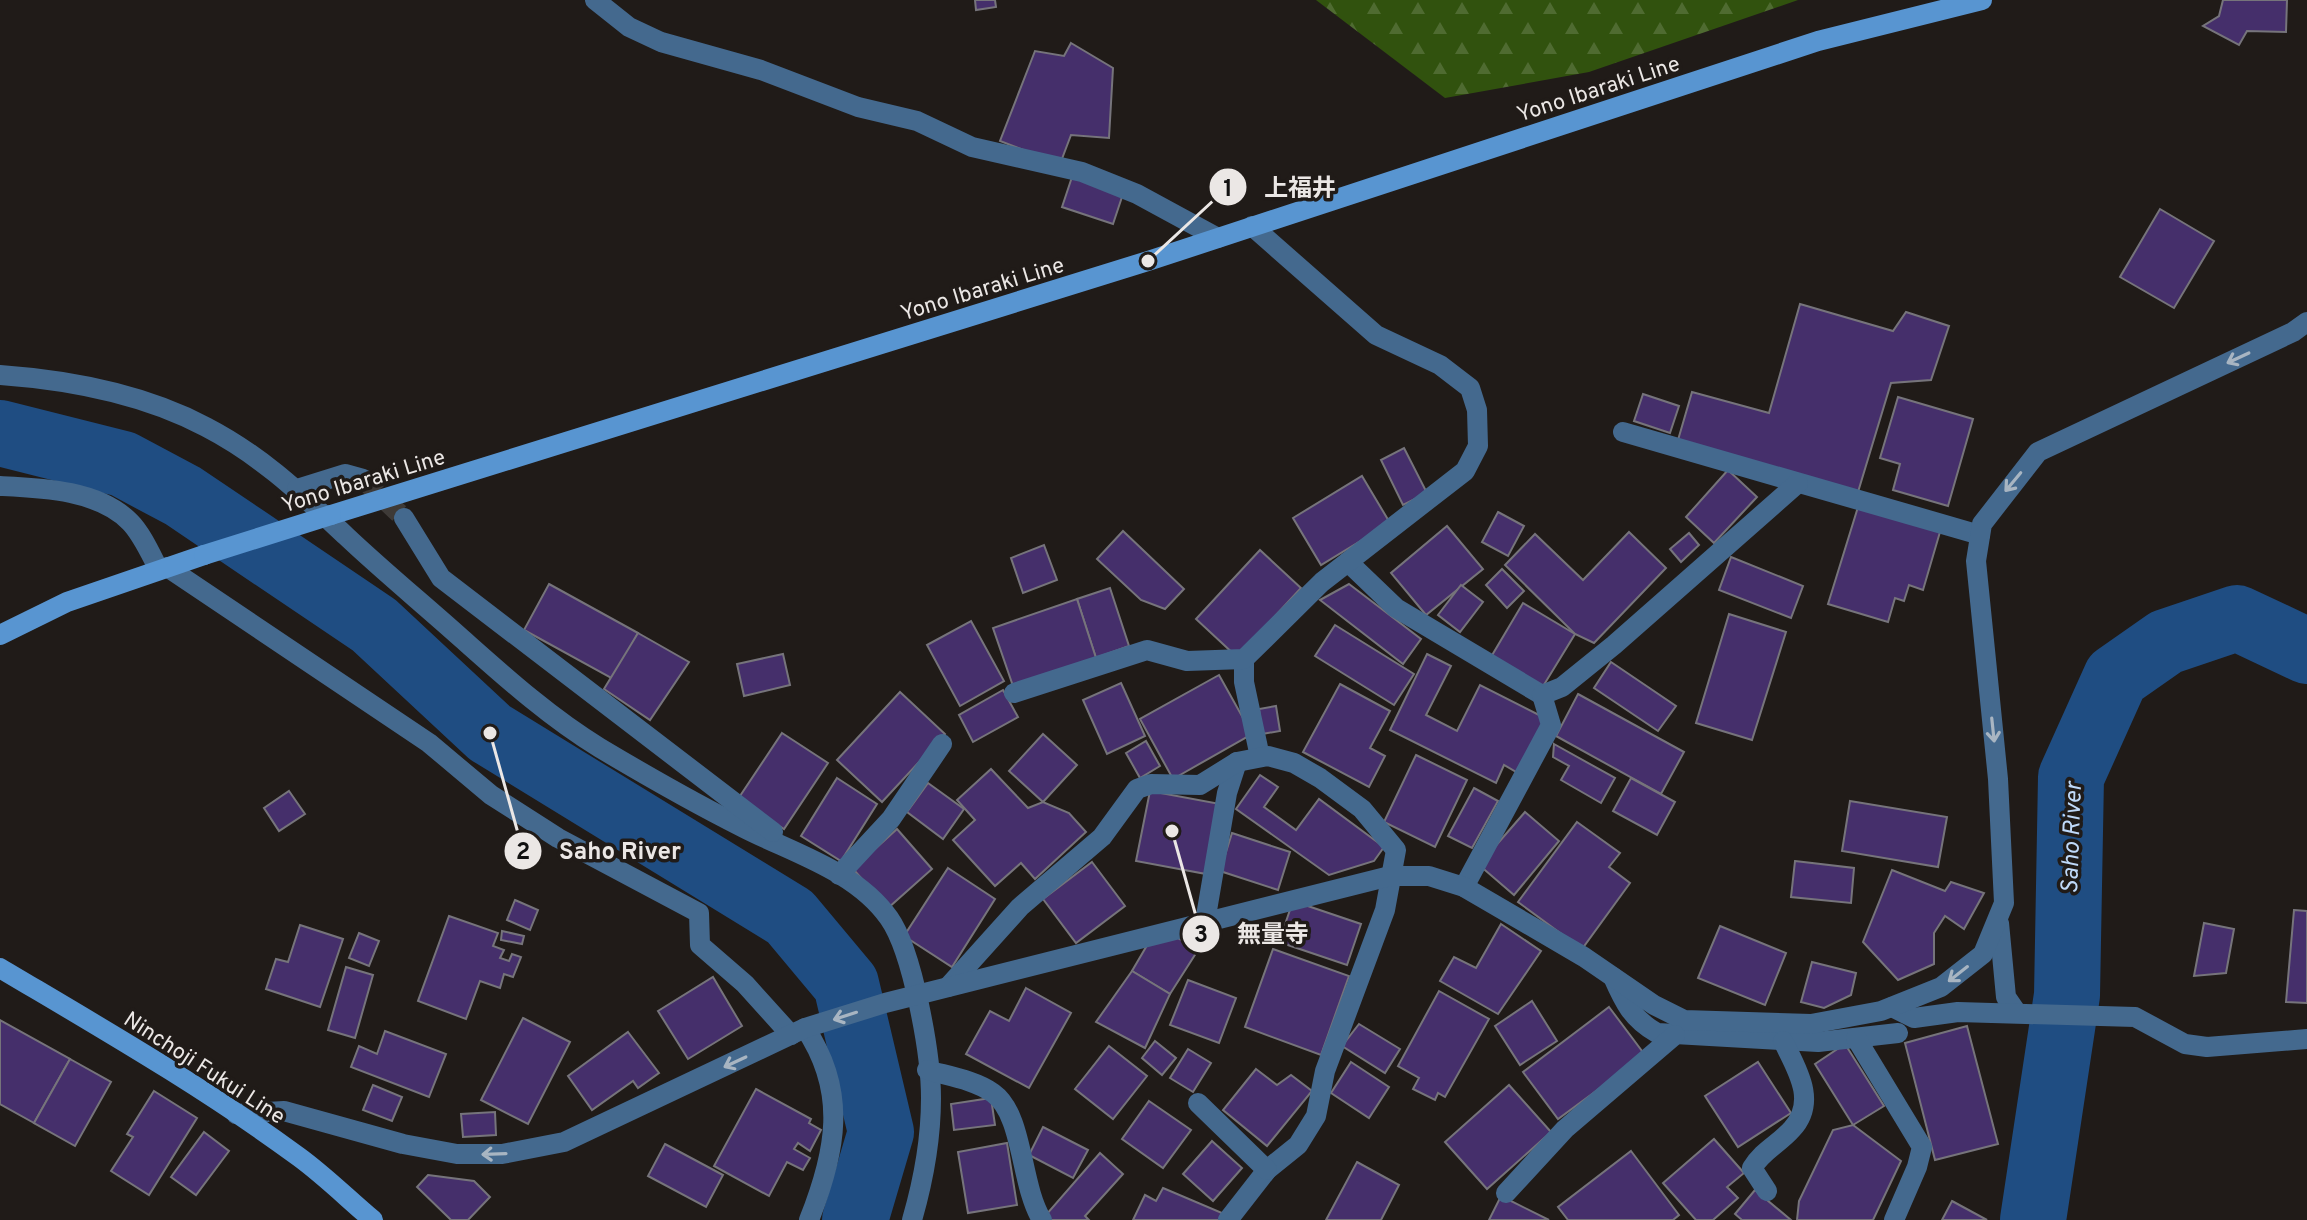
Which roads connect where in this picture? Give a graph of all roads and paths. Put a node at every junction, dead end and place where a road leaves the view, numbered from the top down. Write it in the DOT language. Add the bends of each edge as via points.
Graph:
graph roads {
  1 [pos="595,0"];
  2 [pos="1982,0"];
  3 [pos="1252,226"];
  4 [pos="1218,238"];
  5 [pos="2307,322"];
  6 [pos="0,375"];
  7 [pos="1623,432"];
  8 [pos="363,479"];
  9 [pos="1798,483"];
  10 [pos="0,486"];
  11 [pos="297,489"];
  12 [pos="404,518"];
  13 [pos="1980,535"];
  14 [pos="1348,562"];
  15 [pos="163,568"];
  16 [pos="0,635"];
  17 [pos="1244,659"];
  18 [pos="1014,693"];
  19 [pos="1542,695"];
  20 [pos="942,744"];
  21 [pos="1260,757"];
  22 [pos="1237,762"];
  23 [pos="804,855"];
  24 [pos="839,875"];
  25 [pos="1390,876"];
  26 [pos="1464,887"];
  27 [pos="1999,915"];
  28 [pos="1205,922"];
  29 [pos="0,968"];
  30 [pos="1613,977"];
  31 [pos="948,987"];
  32 [pos="916,995"];
  33 [pos="1892,1007"];
  34 [pos="2017,1013"];
  35 [pos="798,1032"];
  36 [pos="1898,1033"];
  37 [pos="1675,1035"];
  38 [pos="1856,1038"];
  39 [pos="2307,1039"];
  40 [pos="1783,1041"];
  41 [pos="927,1070"];
  42 [pos="1198,1103"];
  43 [pos="236,1114"];
  44 [pos="1267,1170"];
  45 [pos="1767,1191"];
  46 [pos="1506,1193"];
  47 [pos="373,1220"];
  48 [pos="809,1220"];
  49 [pos="912,1220"];
  50 [pos="1042,1220"];
  51 [pos="1228,1220"];
  52 [pos="1894,1220"];
  1 -- 4 [label="street" via="629,27 661,42 761,70 858,107 917,121 972,147 1082,172 1137,194"];
  2 -- 3 [label="main road, Yono Ibaraki Line" via="1818,41"];
  3 -- 4 [label="main road, Yono Ibaraki Line"];
  3 -- 14 [label="street" via="1376,335 1440,365 1470,388 1477,410 1478,446 1465,471"];
  4 -- 15 [label="main road, Yono Ibaraki Line, bridge"];
  5 -- 13 [label="street, one-way" via="2038,452 1982,524"];
  6 -- 11 [label="street" via="52,379 125,397 205,426"];
  7 -- 9 [label="street"];
  8 -- 11 [label="street" via="345,474"];
  9 -- 13 [label="street"];
  9 -- 19 [label="street" via="1562,687"];
  10 -- 15 [label="street" via="52,489 111,506 132,523"];
  11 -- 23 [label="street" via="524,693 597,747 745,829"];
  12 -- 23 [label="street" via="441,578"];
  13 -- 27 [label="street, one-way" via="1976,561 1998,779 2004,903"];
  14 -- 17 [label="street"];
  14 -- 19 [label="street" via="1396,608"];
  15 -- 16 [label="main road, Yono Ibaraki Line" via="67,602"];
  15 -- 35 [label="street" via="418,735 491,795 558,838 699,913 700,945"];
  17 -- 18 [label="street" via="1187,661 1147,650"];
  17 -- 21 [label="street"];
  19 -- 26 [label="street" via="1551,725"];
  20 -- 24 [label="street" via="891,819"];
  21 -- 22 [label="street"];
  21 -- 25 [label="street" via="1294,763 1362,809 1396,850"];
  22 -- 28 [label="street"];
  22 -- 31 [label="street" via="1200,785 1151,784 1137,789 1102,837 1020,907"];
  23 -- 24 [label="street"];
  24 -- 32 [label="street" via="890,919"];
  25 -- 26 [label="street" via="1429,876"];
  25 -- 28 [label="street"];
  25 -- 44 [label="street" via="1385,910 1325,1071 1316,1116 1298,1145"];
  26 -- 30 [label="street"];
  27 -- 33 [label="street, one-way" via="1983,954 1941,987"];
  27 -- 34 [label="street" via="2001,970 2006,997"];
  28 -- 31 [label="street"];
  29 -- 43 [label="main road, Ninchoji Fukui Line"];
  30 -- 33 [label="street" via="1684,1020 1811,1024"];
  30 -- 37 [label="street" via="1640,1023"];
  31 -- 32 [label="street"];
  32 -- 35 [label="street, one-way"];
  32 -- 41 [label="street"];
  33 -- 34 [label="street" via="1914,1018"];
  34 -- 39 [label="street" via="2135,1017 2185,1044 2207,1047"];
  35 -- 43 [label="street, one-way" via="564,1142 502,1154 457,1154 403,1144 284,1111"];
  35 -- 48 [label="street" via="822,1053 830,1076 834,1128 826,1178"];
  36 -- 38 [label="street"];
  37 -- 40 [label="street"];
  37 -- 46 [label="street" via="1565,1129"];
  38 -- 40 [label="street"];
  38 -- 52 [label="street" via="1922,1147"];
  40 -- 45 [label="street" via="1804,1088 1803,1111 1752,1168"];
  41 -- 49 [label="street" via="931,1097"];
  41 -- 50 [label="street" via="991,1091 1006,1104 1031,1202"];
  42 -- 44 [label="street"];
  43 -- 47 [label="main road, Ninchoji Fukui Line" via="300,1158"];
  44 -- 51 [label="street"];
}
